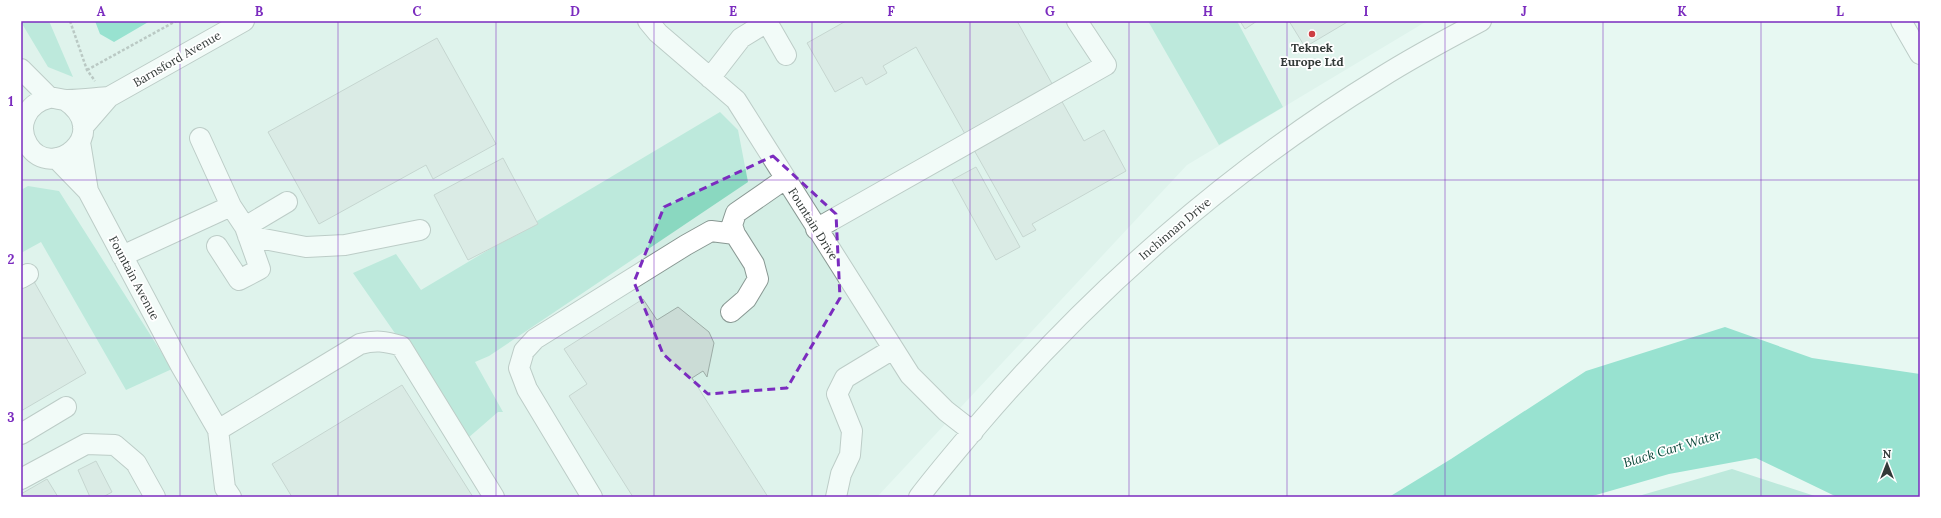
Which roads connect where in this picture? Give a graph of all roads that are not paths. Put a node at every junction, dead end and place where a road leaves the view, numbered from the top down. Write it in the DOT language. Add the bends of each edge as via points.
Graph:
graph roads {
  1 [pos="244,21"];
  2 [pos="648,21"];
  3 [pos="770,21"];
  4 [pos="1077,21"];
  5 [pos="1481,21"];
  6 [pos="1901,21"];
  7 [pos="1920,54"];
  8 [pos="786,55"];
  9 [pos="21,70"];
  10 [pos="710,78"];
  11 [pos="109,97"];
  12 [pos="58,99"];
  13 [pos="24,122"];
  14 [pos="82,135"];
  15 [pos="200,138"];
  16 [pos="38,158"];
  17 [pos="785,179"];
  18 [pos="88,191"];
  19 [pos="287,202"];
  20 [pos="230,206"];
  21 [pos="816,229"];
  22 [pos="420,230"];
  23 [pos="246,232"];
  24 [pos="735,234"];
  25 [pos="217,246"];
  26 [pos="122,256"];
  27 [pos="731,312"];
  28 [pos="893,349"];
  29 [pos="66,407"];
  30 [pos="218,430"];
  31 [pos="972,432"];
  32 [pos="21,434"];
  33 [pos="21,479"];
  34 [pos="154,497"];
  35 [pos="231,497"];
  36 [pos="494,497"];
  37 [pos="592,497"];
  38 [pos="836,497"];
  39 [pos="919,497"];
  1 -- 11 [label="street, Barnsford Avenue"];
  2 -- 10 [label="street, Fountain Drive" via="658,33"];
  3 -- 8 [label="street"];
  3 -- 10 [label="street" via="741,38"];
  4 -- 21 [label="street" via="1106,65"];
  5 -- 31 [label="street, Inchinnan Drive" via="1380,78 1326,113 1229,183 1107,288 1061,333"];
  6 -- 7 [label="street"];
  9 -- 12 [label="street"];
  9 -- 13 [label="street"];
  10 -- 17 [label="street, Fountain Drive" via="736,100"];
  11 -- 12 [label="street, Barnsford Avenue"];
  11 -- 14 [label="street, Barnsford Avenue"];
  12 -- 13 [label="street, Barnsford Avenue" via="38,102"];
  12 -- 14 [label="street" via="75,107 81,116"];
  13 -- 16 [label="street" via="27,144"];
  14 -- 16 [label="street, Barnsford Avenue" via="74,151 65,156"];
  14 -- 18 [label="street, Fountain Avenue"];
  15 -- 20 [label="street"];
  16 -- 18 [label="street, Fountain Avenue"];
  17 -- 21 [label="street, Fountain Drive"];
  17 -- 24 [label="street" via="736,213 732,225"];
  18 -- 26 [label="street, Fountain Avenue"];
  19 -- 23 [label="street"];
  20 -- 23 [label="street"];
  20 -- 26 [label="street"];
  21 -- 28 [label="street, Fountain Drive"];
  22 -- 23 [label="street" via="345,245 306,247"];
  23 -- 25 [label="street" via="260,269 239,280"];
  24 -- 27 [label="street" via="754,264 758,279 746,299"];
  24 -- 37 [label="street" via="711,231 535,339 524,351 519,368 527,388"];
  26 -- 30 [label="street, Fountain Avenue"];
  28 -- 31 [label="street, Fountain Drive" via="910,375 946,411"];
  28 -- 38 [label="street" via="845,378 836,394 852,431 850,455 841,474"];
  29 -- 32 [label="street"];
  30 -- 35 [label="street" via="225,488"];
  30 -- 36 [label="street" via="360,344 381,340 400,346"];
  31 -- 39 [label="street, Inchinnan Drive"];
  33 -- 34 [label="street" via="86,444 116,445 136,463"];
}
